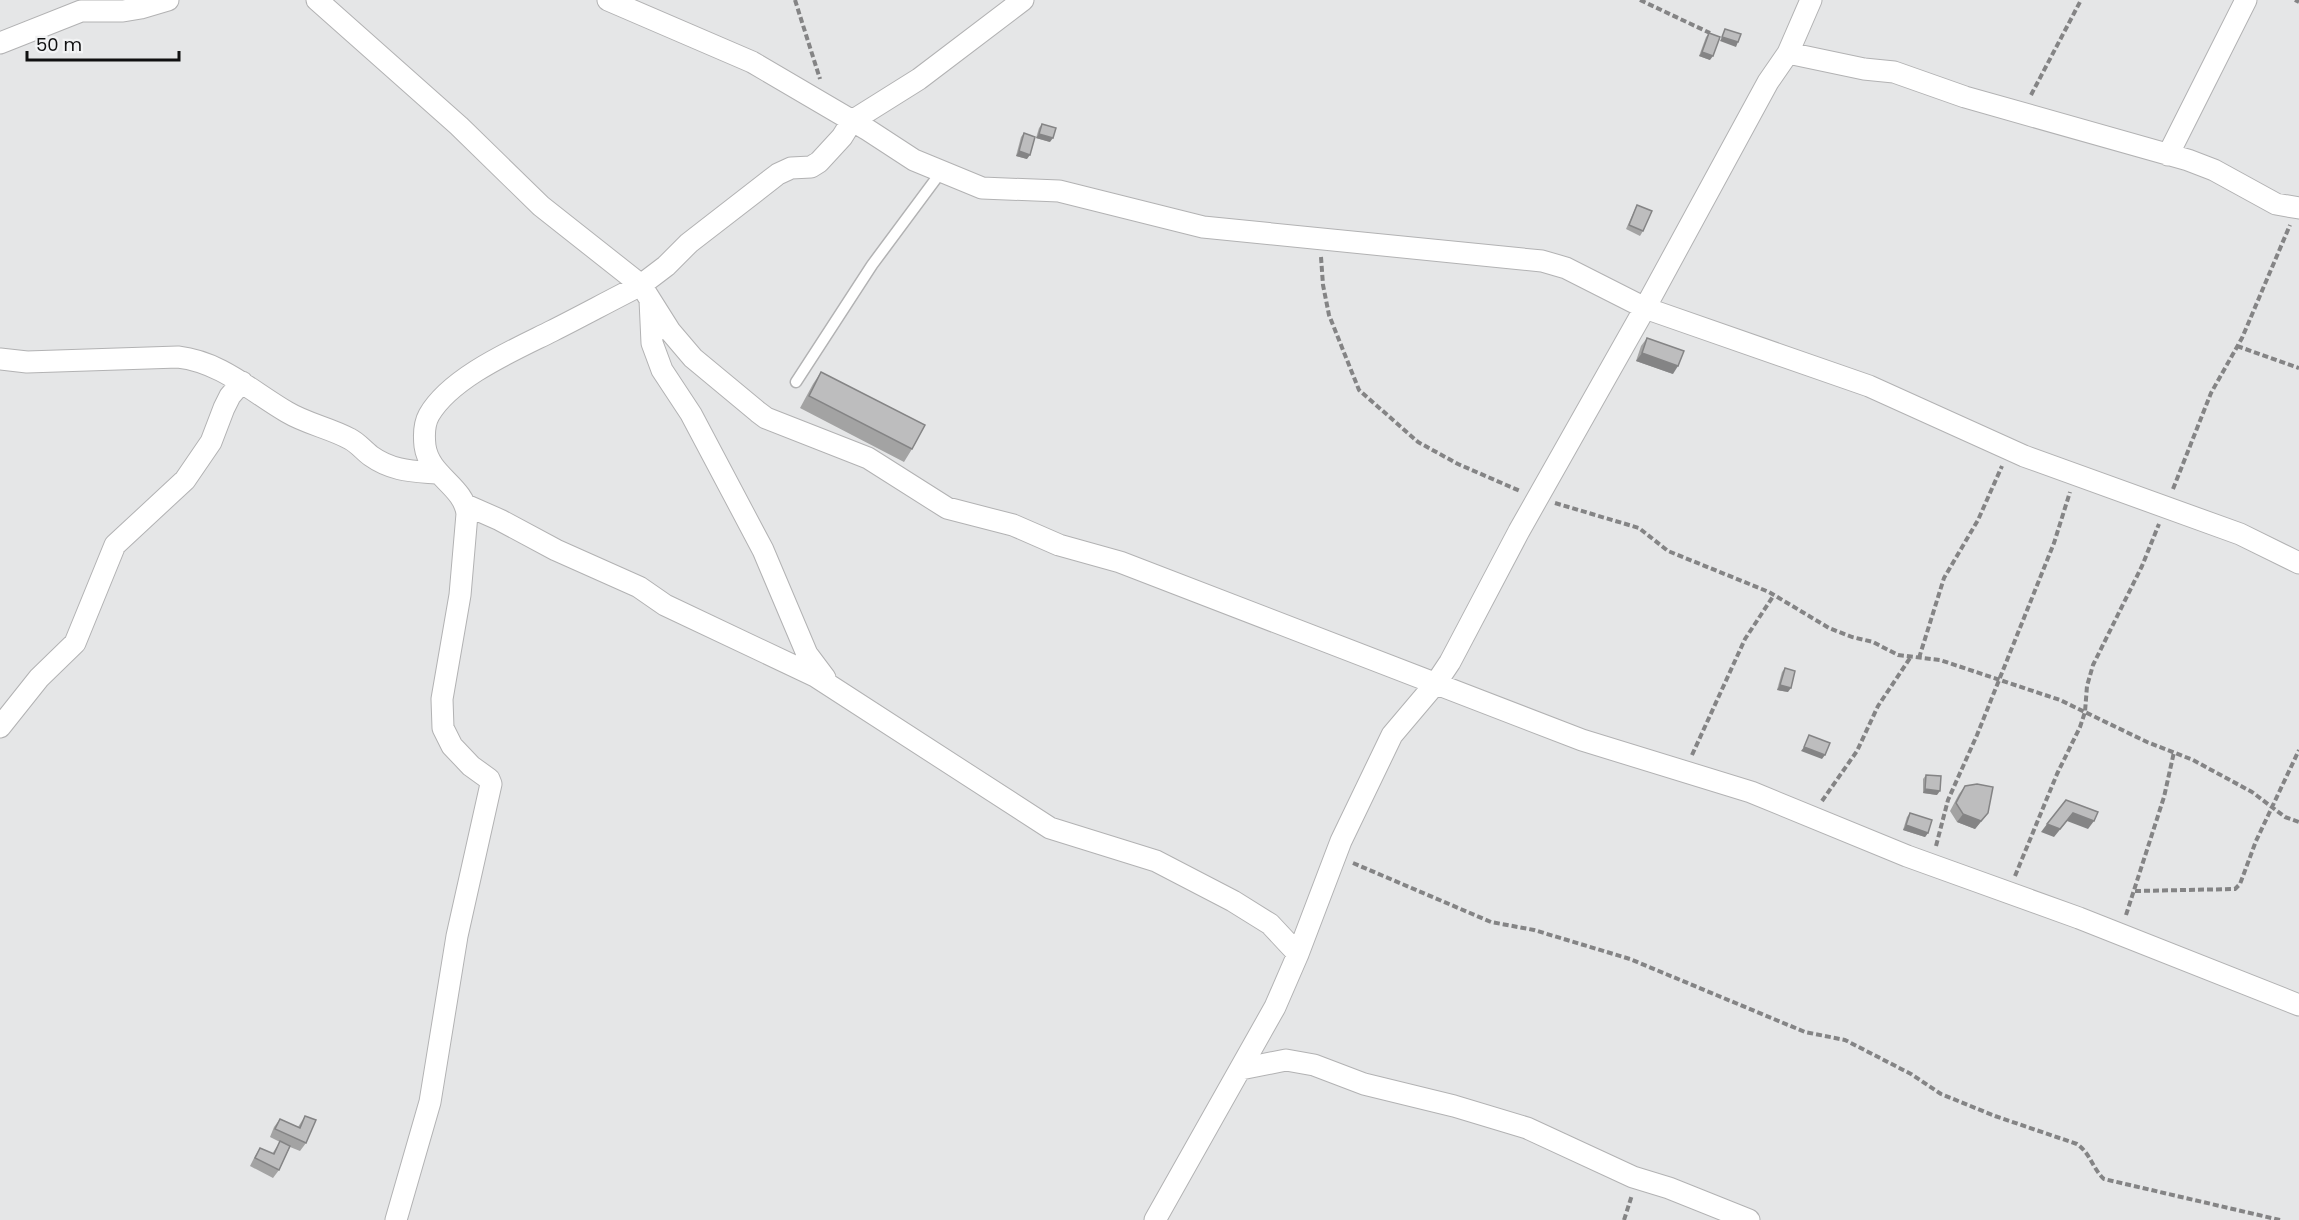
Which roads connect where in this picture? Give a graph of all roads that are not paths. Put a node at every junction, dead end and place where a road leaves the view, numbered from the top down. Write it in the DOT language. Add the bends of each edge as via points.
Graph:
graph roads {
  1 [pos="168,0"];
  2 [pos="317,0"];
  3 [pos="608,0"];
  4 [pos="1023,0"];
  5 [pos="1811,0"];
  6 [pos="2246,0"];
  7 [pos="0,44"];
  8 [pos="1788,53"];
  9 [pos="852,121"];
  10 [pos="2168,155"];
  11 [pos="941,172"];
  12 [pos="2298,207"];
  13 [pos="645,292"];
  14 [pos="1646,308"];
  15 [pos="0,359"];
  16 [pos="242,382"];
  17 [pos="796,382"];
  18 [pos="436,472"];
  19 [pos="466,505"];
  20 [pos="2299,563"];
  21 [pos="1436,683"];
  22 [pos="836,690"];
  23 [pos="0,727"];
  24 [pos="1298,954"];
  25 [pos="2299,1005"];
  26 [pos="1241,1069"];
  27 [pos="396,1220"];
  28 [pos="1155,1220"];
  29 [pos="1749,1220"];
  1 -- 7 [label="street" via="123,11 81,11"];
  2 -- 13 [label="street" via="459,126 541,206"];
  3 -- 9 [label="street" via="752,62"];
  4 -- 9 [label="street" via="919,79"];
  5 -- 8 [label="street"];
  6 -- 10 [label="street"];
  8 -- 10 [label="street" via="1894,72 1965,97"];
  8 -- 14 [label="street" via="1768,82"];
  9 -- 11 [label="street" via="914,160"];
  9 -- 13 [label="street" via="819,162 778,174 689,243"];
  10 -- 12 [label="street" via="2214,170 2276,204"];
  11 -- 14 [label="street" via="982,188 1059,191 1203,226 1542,261 1566,268"];
  11 -- 17 [label="lane" via="872,265"];
  13 -- 18 [label="street" via="465,378 428,416 425,447"];
  13 -- 21 [label="street" via="693,358 766,418 868,458 947,508 1013,525 1059,545 1120,562"];
  13 -- 22 [label="street" via="652,343 662,370 691,414 763,550 807,654"];
  14 -- 20 [label="street" via="1869,386 2009,449 2240,534"];
  14 -- 21 [label="street"];
  15 -- 16 [label="street" via="27,362 191,358"];
  16 -- 18 [label="street" via="286,412 351,439 388,467"];
  16 -- 23 [label="street" via="230,396 211,442 184,480 115,545 75,643 39,678"];
  18 -- 19 [label="street"];
  19 -- 22 [label="street" via="639,587 665,605 815,676"];
  19 -- 27 [label="street" via="460,595 442,699 443,728 452,746 489,779 491,790 457,936 430,1102"];
  21 -- 24 [label="street" via="1392,735 1335,856"];
  21 -- 25 [label="street" via="1582,740 1751,792"];
  22 -- 24 [label="street" via="1050,828 1156,861 1233,901 1270,924"];
  24 -- 26 [label="street"];
  26 -- 28 [label="street"];
  26 -- 29 [label="street" via="1286,1060 1314,1065 1364,1084 1464,1109 1527,1128 1633,1177"];
}
